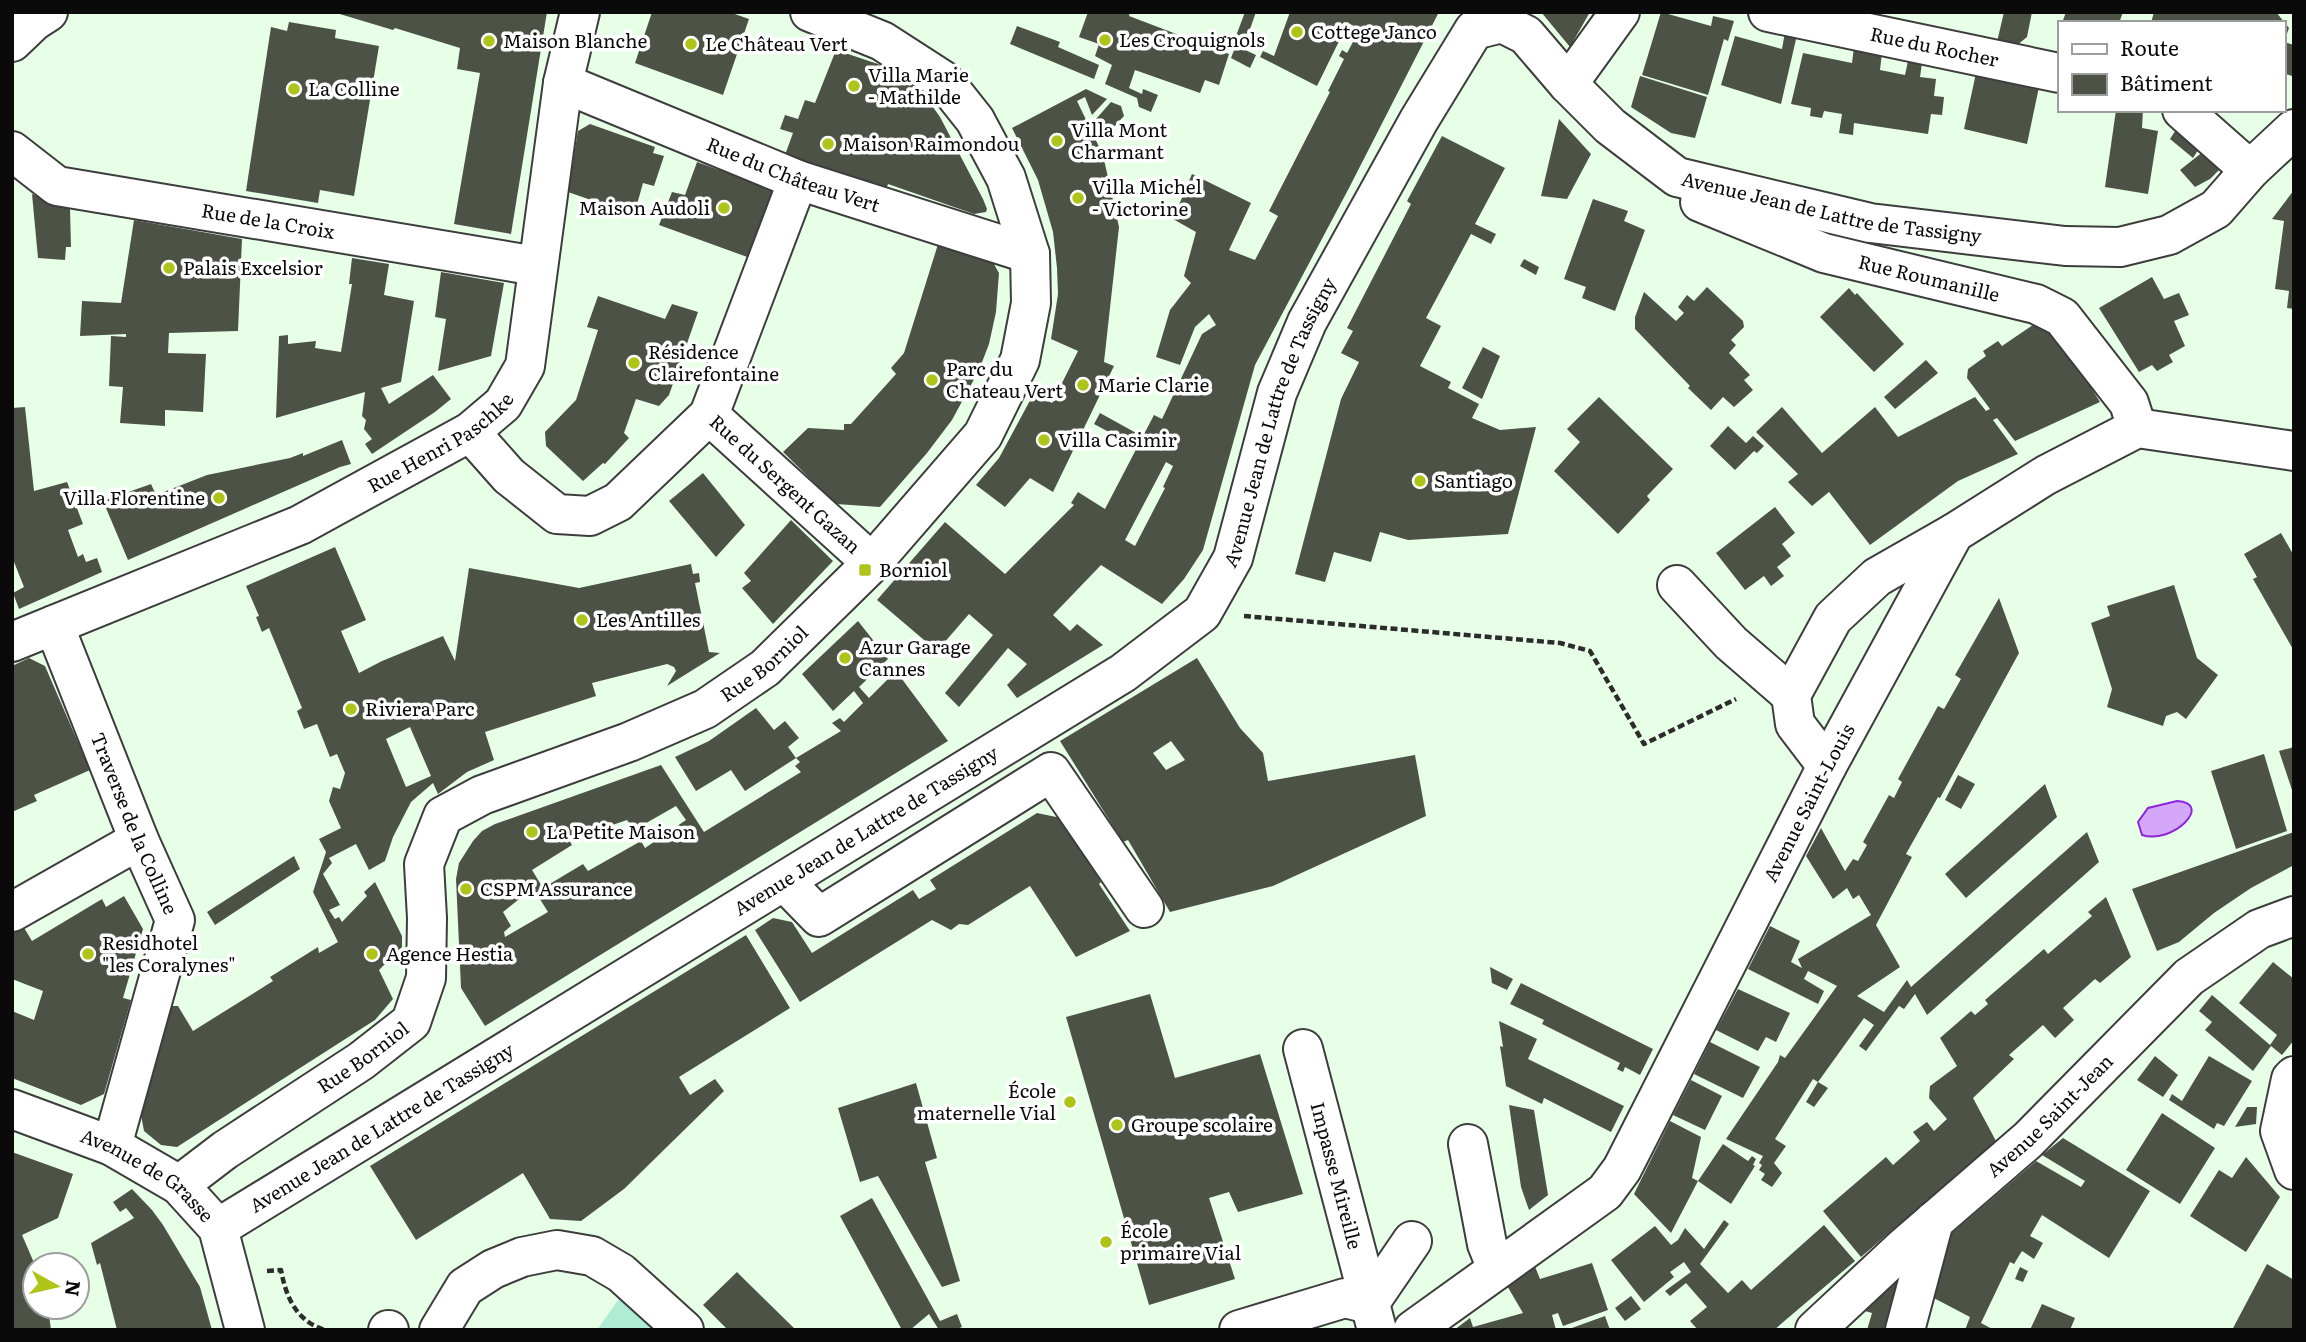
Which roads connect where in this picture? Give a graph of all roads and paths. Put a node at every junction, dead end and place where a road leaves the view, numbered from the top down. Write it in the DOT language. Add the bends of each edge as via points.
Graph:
graph roads {
  1 [pos="48,12"];
  2 [pos="580,12"];
  3 [pos="810,12"];
  4 [pos="1620,12"];
  5 [pos="1768,12"];
  6 [pos="1500,18"];
  7 [pos="12,42"];
  8 [pos="2058,73"];
  9 [pos="563,83"];
  10 [pos="1568,83"];
  11 [pos="2184,112"];
  12 [pos="2294,129"];
  13 [pos="12,151"];
  14 [pos="2250,170"];
  15 [pos="1677,177"];
  16 [pos="798,180"];
  17 [pos="1030,254"];
  18 [pos="537,266"];
  19 [pos="709,415"];
  20 [pos="2137,428"];
  21 [pos="470,432"];
  22 [pos="2294,451"];
  23 [pos="1954,533"];
  24 [pos="872,563"];
  25 [pos="1677,585"];
  26 [pos="1202,613"];
  27 [pos="54,625"];
  28 [pos="12,642"];
  29 [pos="1782,688"];
  30 [pos="1827,766"];
  31 [pos="139,840"];
  32 [pos="785,881"];
  33 [pos="1143,908"];
  34 [pos="12,912"];
  35 [pos="2294,916"];
  36 [pos="1303,1049"];
  37 [pos="2294,1076"];
  38 [pos="12,1109"];
  39 [pos="1468,1144"];
  40 [pos="112,1146"];
  41 [pos="2294,1170"];
  42 [pos="179,1185"];
  43 [pos="1934,1221"];
  44 [pos="218,1228"];
  45 [pos="1412,1241"];
  46 [pos="1497,1269"];
  47 [pos="281,1270"];
  48 [pos="1373,1317"];
  49 [pos="246,1330"];
  50 [pos="325,1330"];
  51 [pos="439,1330"];
  52 [pos="684,1330"];
  53 [pos="1240,1330"];
  54 [pos="1413,1330"];
  55 [pos="1815,1330"];
  56 [pos="1905,1330"];
  1 -- 7 [label="street"];
  2 -- 9 [label="street, Rue Henri Paschke"];
  3 -- 17 [label="street, Rue Borniol" via="882,41 944,81 975,120 1006,178"];
  4 -- 10 [label="street"];
  5 -- 8 [label="street, Rue du Rocher"];
  6 -- 10 [label="street, Avenue Jean de Lattre de Tassigny" via="1526,35"];
  6 -- 26 [label="street, Avenue Jean de Lattre de Tassigny" via="1474,30 1307,321 1277,393 1233,558"];
  9 -- 16 [label="street, Rue du Château Vert"];
  9 -- 18 [label="street, Rue Henri Paschke"];
  10 -- 15 [label="street, Avenue Jean de Lattre de Tassigny" via="1610,126"];
  11 -- 14 [label="street"];
  12 -- 14 [label="street, Avenue Jean de Lattre de Tassigny"];
  13 -- 18 [label="street, Rue de la Croix" via="57,186"];
  14 -- 15 [label="street, Avenue Jean de Lattre de Tassigny" via="2216,209 2169,234 2120,247 2065,246 1870,223"];
  15 -- 20 [label="street, Rue Roumanille" via="1701,203 1824,253 2036,304 2062,317 2129,403"];
  16 -- 17 [label="street, Rue du Château Vert"];
  16 -- 19 [label="street"];
  17 -- 24 [label="street, Rue Borniol" via="1031,303 1020,360 984,435"];
  18 -- 21 [label="street, Rue Henri Paschke" via="525,366 503,404"];
  19 -- 21 [label="street, Rue du Sergent Gazan" via="618,502 590,516 557,514 509,475"];
  19 -- 24 [label="street, Rue du Sergent Gazan"];
  20 -- 22 [label="street"];
  20 -- 23 [label="street, Avenue Saint-Louis" via="2046,475"];
  21 -- 27 [label="street, Rue Henri Paschke" via="300,525"];
  23 -- 29 [label="street" via="1877,577 1833,618"];
  23 -- 30 [label="street, Avenue Saint-Louis"];
  24 -- 42 [label="street, Rue Borniol" via="765,668 705,709 482,795 443,816 424,864 426,978 411,1022"];
  25 -- 29 [label="street" via="1731,643"];
  26 -- 29 [label="path" via="1560,643 1590,651 1644,744"];
  26 -- 32 [label="street, Avenue Jean de Lattre de Tassigny" via="1123,673"];
  27 -- 28 [label="street, Rue Henri Paschke"];
  27 -- 31 [label="street, Traverse de la Colline"];
  29 -- 30 [label="street" via="1795,724"];
  30 -- 46 [label="street, Avenue Saint-Louis" via="1622,1169 1605,1192"];
  31 -- 34 [label="street"];
  31 -- 40 [label="street, Traverse de la Colline" via="175,920"];
  32 -- 33 [label="street" via="819,917 1051,772"];
  32 -- 44 [label="street, Avenue Jean de Lattre de Tassigny"];
  35 -- 43 [label="street, Avenue Saint-Jean" via="2259,929 2189,977 2028,1140"];
  36 -- 48 [label="street, Impasse Mireille"];
  37 -- 41 [label="street" via="2280,1131"];
  38 -- 40 [label="street, Avenue de Grasse"];
  39 -- 46 [label="street" via="1487,1244"];
  40 -- 42 [label="street, Avenue de Grasse"];
  42 -- 44 [label="street, Avenue de Grasse"];
  43 -- 55 [label="street, Avenue Saint-Jean"];
  43 -- 56 [label="street"];
  44 -- 49 [label="street, Avenue de Grasse"];
  45 -- 48 [label="street"];
  46 -- 54 [label="street, Avenue Saint-Louis"];
  47 -- 50 [label="path" via="285,1292 298,1312"];
  48 -- 53 [label="street" via="1345,1298"];
  51 -- 52 [label="street" via="465,1287 522,1256 557,1250 592,1256 621,1273"];
}
